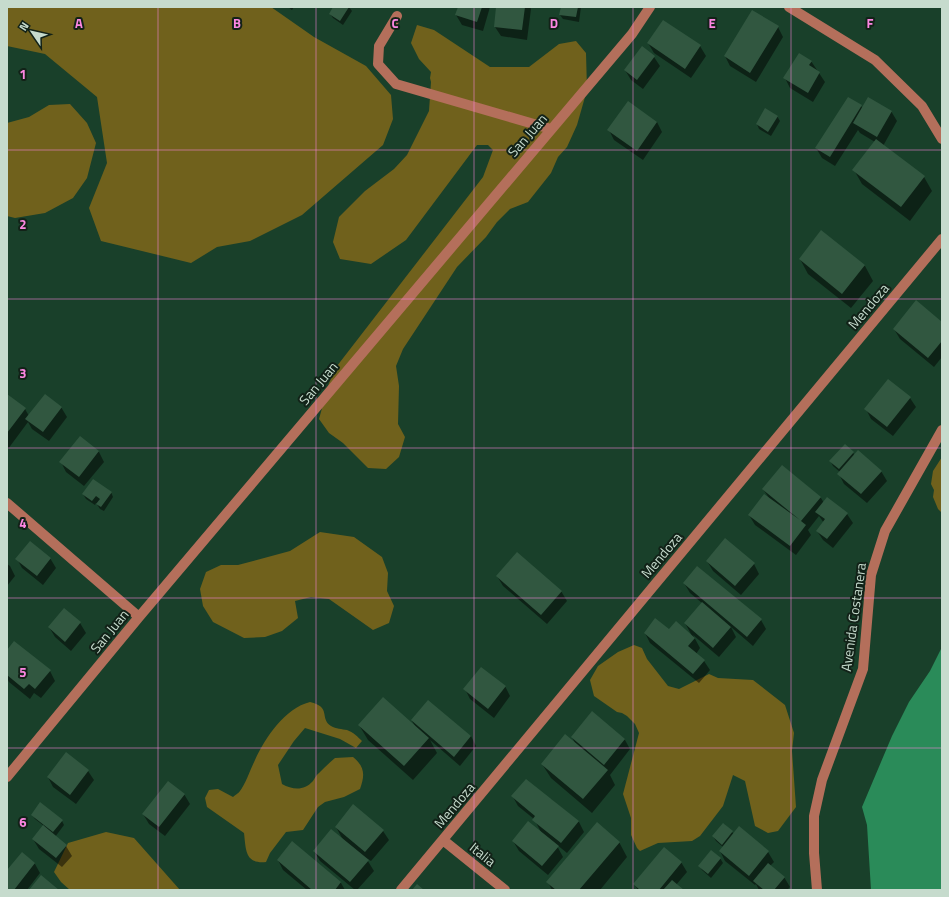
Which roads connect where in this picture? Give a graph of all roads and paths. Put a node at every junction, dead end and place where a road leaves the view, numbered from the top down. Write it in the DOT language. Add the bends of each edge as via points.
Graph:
graph roads {
  1 [pos="650,7"];
  2 [pos="789,7"];
  3 [pos="397,16"];
  4 [pos="551,129"];
  5 [pos="942,139"];
  6 [pos="942,238"];
  7 [pos="942,430"];
  8 [pos="7,503"];
  9 [pos="139,617"];
  10 [pos="7,777"];
  11 [pos="443,840"];
  12 [pos="401,890"];
  13 [pos="505,890"];
  14 [pos="817,890"];
  1 -- 4 [label="street, San Juan" via="632,34"];
  2 -- 5 [label="street" via="875,60 922,106"];
  3 -- 4 [label="street" via="378,46 378,64 396,84"];
  4 -- 9 [label="street, San Juan"];
  6 -- 11 [label="street, Mendoza"];
  7 -- 14 [label="street, Avenida Costanera" via="885,531 871,574 862,669 822,780 814,816"];
  8 -- 9 [label="street"];
  9 -- 10 [label="street, San Juan"];
  11 -- 12 [label="street, Mendoza"];
  11 -- 13 [label="street, Italia"];
}
